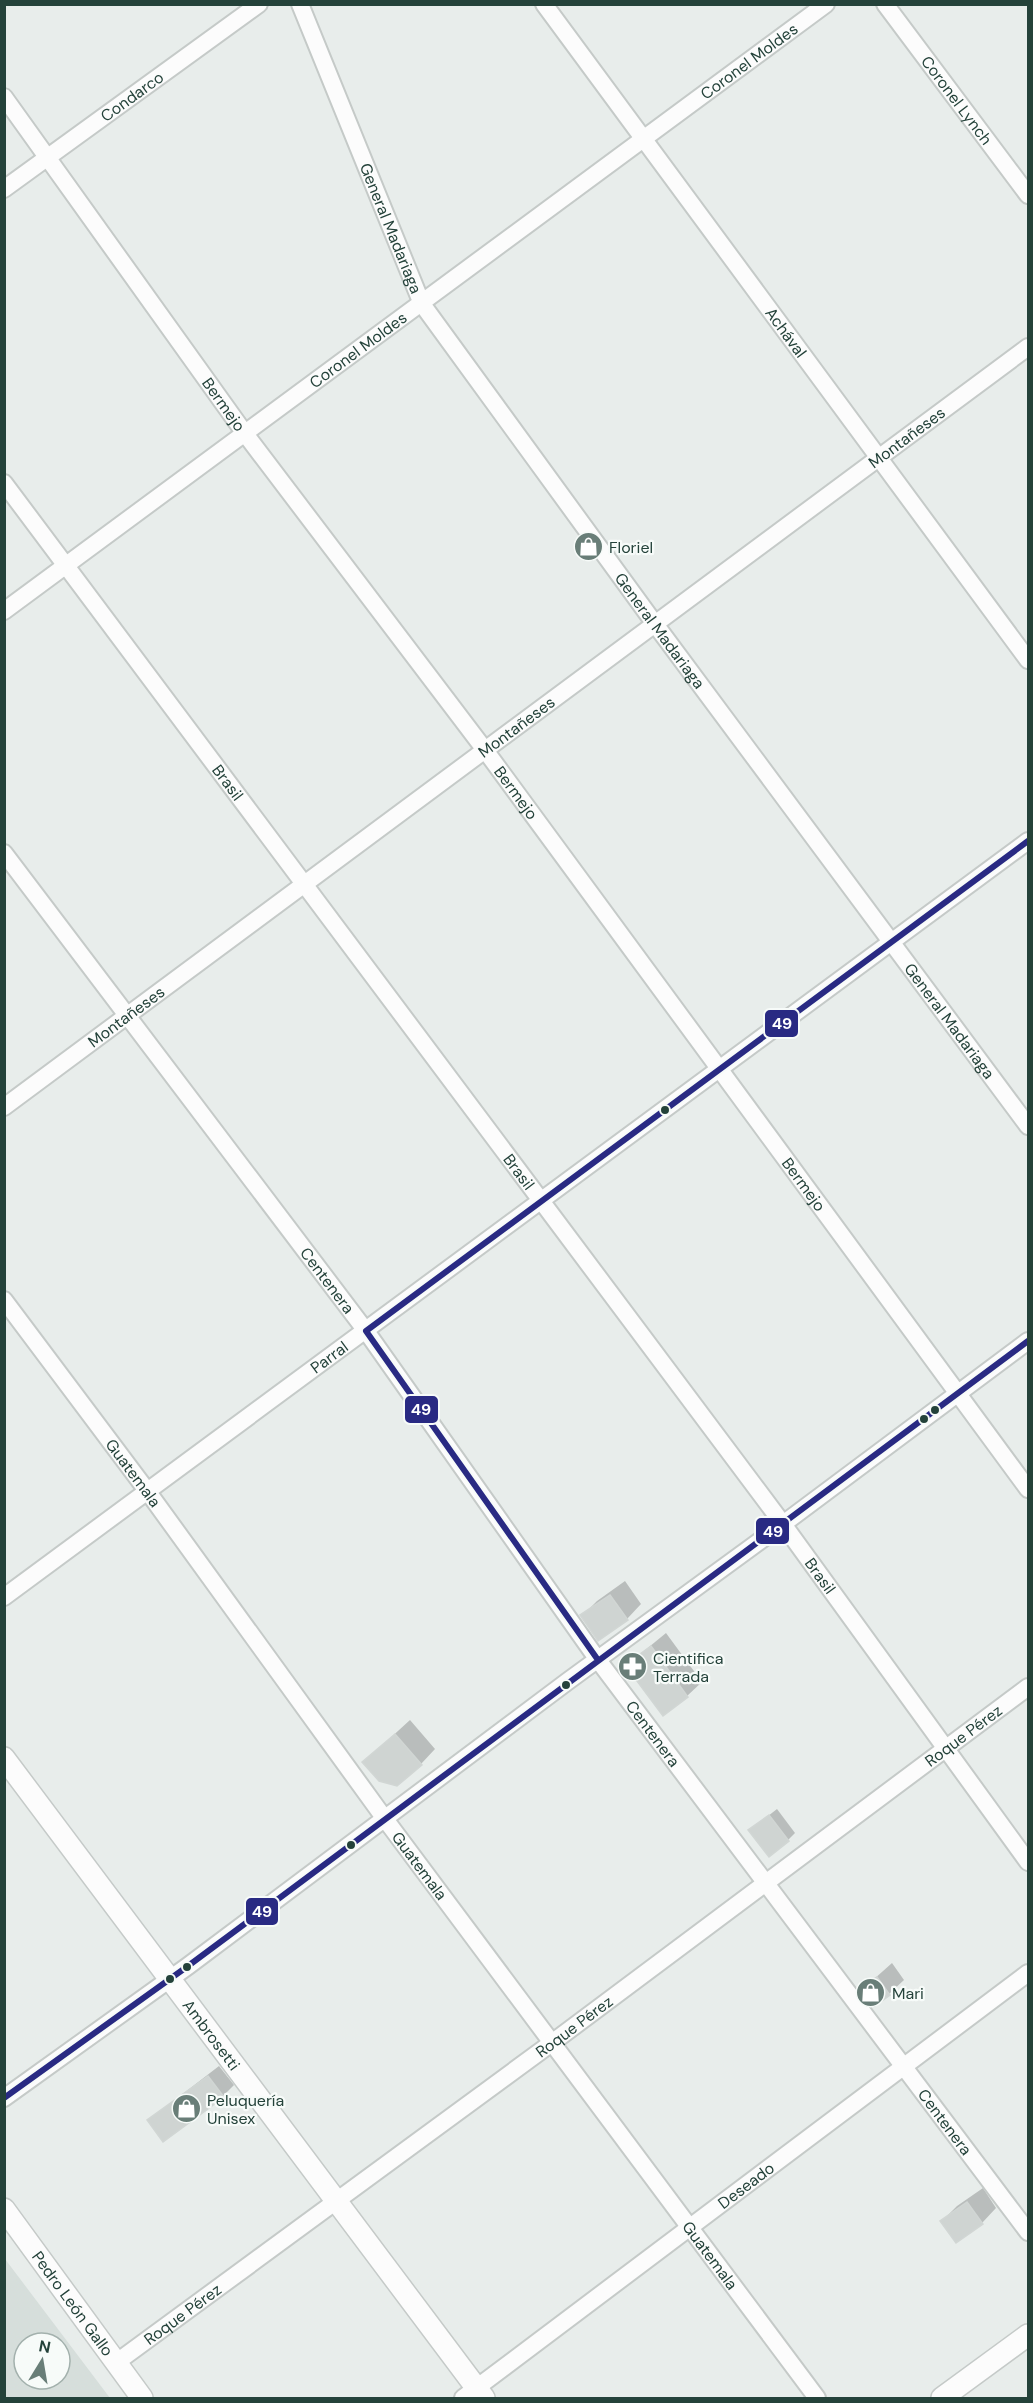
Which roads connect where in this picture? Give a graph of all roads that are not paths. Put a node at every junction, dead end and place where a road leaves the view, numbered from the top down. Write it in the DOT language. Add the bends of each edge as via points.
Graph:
graph roads {
  1 [pos="259,4"];
  2 [pos="300,4"];
  3 [pos="544,4"];
  4 [pos="826,4"];
  5 [pos="885,4"];
  6 [pos="4,98"];
  7 [pos="643,140"];
  8 [pos="46,158"];
  9 [pos="4,189"];
  10 [pos="1029,195"];
  11 [pos="422,304"];
  12 [pos="1029,347"];
  13 [pos="246,435"];
  14 [pos="879,459"];
  15 [pos="4,483"];
  16 [pos="67,567"];
  17 [pos="4,611"];
  18 [pos="655,624"];
  19 [pos="1029,660"];
  20 [pos="485,750"];
  21 [pos="1029,841"];
  22 [pos="4,853"];
  23 [pos="306,885"];
  24 [pos="891,941"];
  25 [pos="127,1016"];
  26 [pos="721,1068"];
  27 [pos="4,1107"];
  28 [pos="1029,1126"];
  29 [pos="540,1200"];
  30 [pos="4,1300"];
  31 [pos="366,1331"];
  32 [pos="1029,1341"];
  33 [pos="957,1393"];
  34 [pos="1029,1488"];
  35 [pos="148,1492"];
  36 [pos="783,1524"];
  37 [pos="4,1598"];
  38 [pos="598,1660"];
  39 [pos="1029,1687"];
  40 [pos="946,1749"];
  41 [pos="4,1758"];
  42 [pos="385,1819"];
  43 [pos="1029,1862"];
  44 [pos="766,1884"];
  45 [pos="1029,1973"];
  46 [pos="169,1980"];
  47 [pos="553,2042"];
  48 [pos="905,2068"];
  49 [pos="4,2097"];
  50 [pos="336,2199"];
  51 [pos="4,2209"];
  52 [pos="691,2229"];
  53 [pos="1029,2232"];
  54 [pos="1029,2335"];
  55 [pos="117,2362"];
  56 [pos="475,2395"];
  57 [pos="142,2398"];
  58 [pos="817,2398"];
  59 [pos="942,2398"];
  1 -- 8 [label="street, Condarco"];
  2 -- 11 [label="street, General Madariaga"];
  3 -- 7 [label="street, Achával"];
  4 -- 7 [label="street, Coronel Moldes"];
  5 -- 10 [label="street, Coronel Lynch"];
  6 -- 8 [label="street, Bermejo"];
  7 -- 11 [label="street, Coronel Moldes"];
  7 -- 14 [label="street, Achával"];
  8 -- 9 [label="street, Condarco"];
  8 -- 13 [label="street, Bermejo"];
  11 -- 13 [label="street, Coronel Moldes"];
  11 -- 18 [label="street, General Madariaga"];
  12 -- 14 [label="street, Montañeses"];
  13 -- 16 [label="street, Coronel Moldes"];
  13 -- 20 [label="street, Bermejo"];
  14 -- 18 [label="street, Montañeses"];
  14 -- 19 [label="street, Achával"];
  15 -- 16 [label="street, Brasil"];
  16 -- 17 [label="street, Coronel Moldes"];
  16 -- 23 [label="street, Brasil"];
  18 -- 20 [label="street, Montañeses"];
  18 -- 24 [label="street, General Madariaga"];
  20 -- 23 [label="street, Montañeses"];
  20 -- 26 [label="street, Bermejo"];
  21 -- 24 [label="street, Parral"];
  22 -- 25 [label="street, Centenera"];
  23 -- 25 [label="street, Montañeses"];
  23 -- 29 [label="street, Brasil"];
  24 -- 26 [label="street, Parral"];
  24 -- 28 [label="street, General Madariaga"];
  25 -- 27 [label="street, Montañeses"];
  25 -- 31 [label="street, Centenera"];
  26 -- 29 [label="street, Parral"];
  26 -- 33 [label="street, Bermejo"];
  29 -- 31 [label="street, Parral"];
  29 -- 36 [label="street, Brasil"];
  30 -- 35 [label="street, Guatemala"];
  31 -- 35 [label="street, Parral"];
  31 -- 38 [label="street, Centenera"];
  32 -- 33 [label="street"];
  33 -- 34 [label="street, Bermejo"];
  33 -- 36 [label="street"];
  35 -- 37 [label="street, Parral"];
  35 -- 42 [label="street, Guatemala"];
  36 -- 38 [label="street"];
  36 -- 40 [label="street, Brasil"];
  38 -- 42 [label="street"];
  38 -- 44 [label="street, Centenera"];
  39 -- 40 [label="street, Roque Pérez"];
  40 -- 43 [label="street, Brasil"];
  40 -- 44 [label="street, Roque Pérez"];
  41 -- 46 [label="street, Ambrosetti"];
  42 -- 46 [label="street"];
  42 -- 47 [label="street, Guatemala"];
  44 -- 47 [label="street, Roque Pérez"];
  44 -- 48 [label="street, Centenera"];
  45 -- 48 [label="street, Deseado"];
  46 -- 49 [label="street"];
  46 -- 50 [label="street, Ambrosetti"];
  47 -- 50 [label="street, Roque Pérez"];
  47 -- 52 [label="street, Guatemala"];
  48 -- 52 [label="street, Deseado"];
  48 -- 53 [label="street, Centenera"];
  50 -- 55 [label="street, Roque Pérez"];
  50 -- 56 [label="street, Ambrosetti"];
  51 -- 55 [label="street, Pedro León Gallo"];
  52 -- 56 [label="street, Deseado"];
  52 -- 58 [label="street, Guatemala"];
  54 -- 59 [label="street"];
  55 -- 57 [label="street, Pedro León Gallo"];
}
